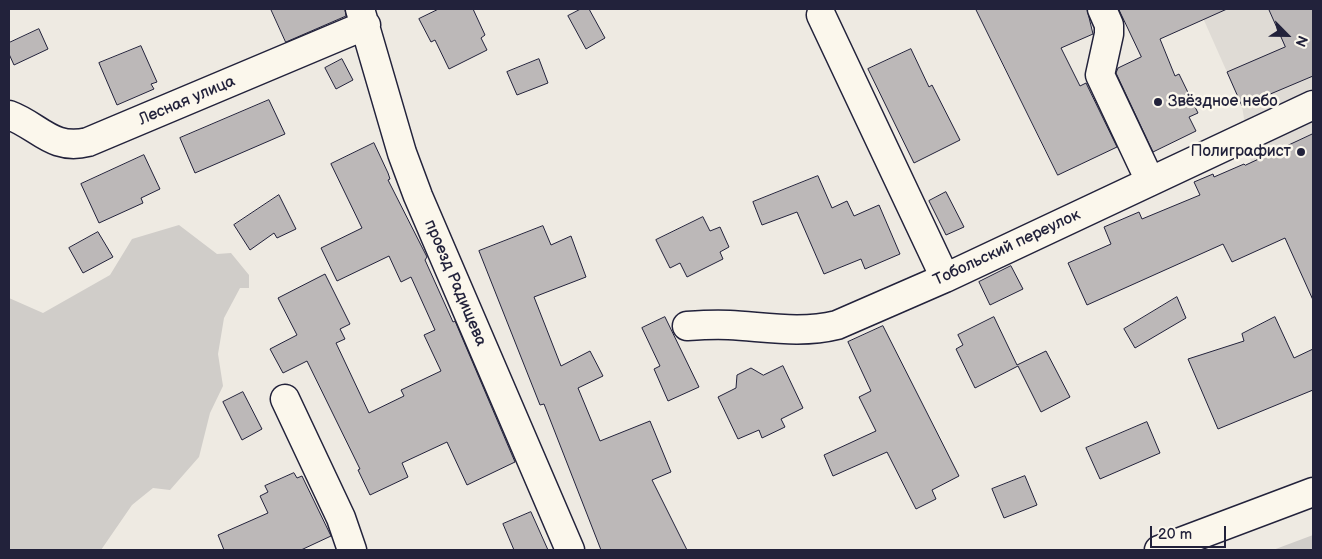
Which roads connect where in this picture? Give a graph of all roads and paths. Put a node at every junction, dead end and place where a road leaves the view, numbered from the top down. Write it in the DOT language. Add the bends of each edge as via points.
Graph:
graph roads {
  1 [pos="1102,9"];
  2 [pos="821,15"];
  3 [pos="363,17"];
  4 [pos="1313,105"];
  5 [pos="9,115"];
  6 [pos="1150,181"];
  7 [pos="945,278"];
  8 [pos="687,326"];
  9 [pos="285,399"];
  10 [pos="1313,492"];
  11 [pos="352,550"];
  12 [pos="570,550"];
  13 [pos="1159,550"];
  1 -- 6 [label="street" via="1109,34 1100,75"];
  2 -- 7 [label="street"];
  3 -- 5 [label="street, Лесная улица" via="82,143 64,144"];
  3 -- 12 [label="street, проезд Радищева" via="402,153 418,196"];
  4 -- 6 [label="street, Тобольский переулок"];
  6 -- 7 [label="street, Тобольский переулок"];
  7 -- 8 [label="street, Тобольский переулок" via="837,325 818,330"];
  9 -- 11 [label="street" via="341,518"];
  10 -- 13 [label="street"];
}
